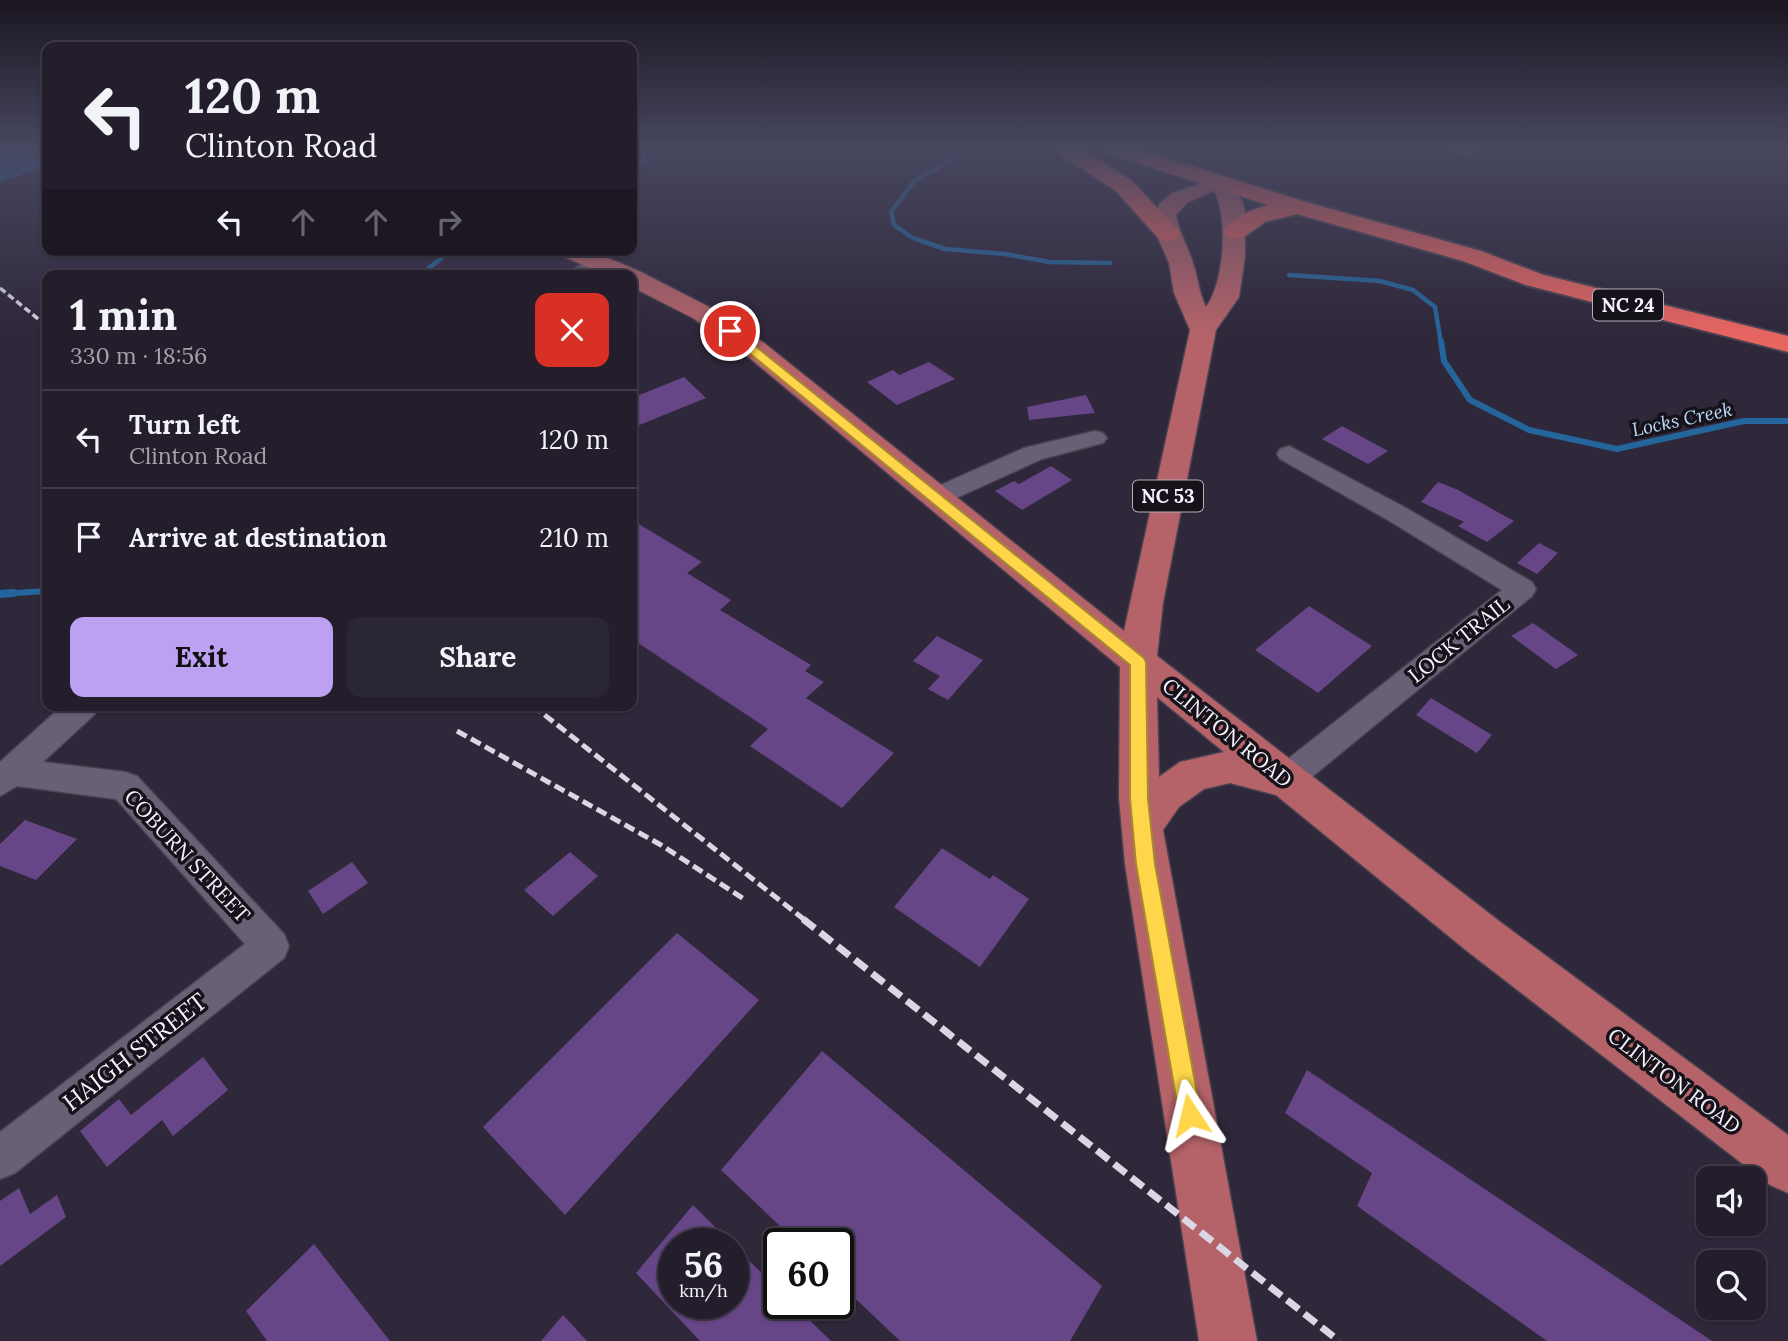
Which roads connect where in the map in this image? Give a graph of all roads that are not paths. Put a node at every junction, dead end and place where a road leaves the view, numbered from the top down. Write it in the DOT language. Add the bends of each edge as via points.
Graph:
graph roads {
  1 [pos="1147,211"];
  2 [pos="1167,211"];
  3 [pos="1233,211"];
  4 [pos="1276,211"];
  5 [pos="1314,211"];
  6 [pos="1235,232"];
  7 [pos="1168,234"];
  8 [pos="584,256"];
  9 [pos="1472,256"];
  10 [pos="597,261"];
  11 [pos="582,270"];
  12 [pos="617,270"];
  13 [pos="637,280"];
  14 [pos="1788,325"];
  15 [pos="1203,330"];
  16 [pos="1788,344"];
  17 [pos="1095,438"];
  18 [pos="1289,454"];
  19 [pos="936,497"];
  20 [pos="1138,662"];
  21 [pos="77,711"];
  22 [pos="5,777"];
  23 [pos="1285,780"];
  24 [pos="1142,828"];
  25 [pos="271,946"];
  26 [pos="0,1158"];
  27 [pos="1788,1167"];
  28 [pos="1228,1341"];
  1 -- 7 [label="highway"];
  2 -- 7 [label="main road"];
  3 -- 6 [label="main road, NC 53"];
  4 -- 6 [label="highway" via="1248,220"];
  5 -- 9 [label="highway, NC 24"];
  6 -- 15 [label="main road, NC 53" via="1226,297"];
  7 -- 15 [label="main road"];
  8 -- 10 [label="main road, CLINTON ROAD"];
  9 -- 14 [label="highway, NC 24" via="1542,266"];
  9 -- 16 [label="highway, NC 24" via="1535,280"];
  10 -- 11 [label="street"];
  10 -- 12 [label="main road, CLINTON ROAD"];
  13 -- 19 [label="main road, CLINTON ROAD" via="702,313 755,349"];
  15 -- 20 [label="main road, NC 53"];
  17 -- 19 [label="street" via="1038,449"];
  18 -- 23 [label="street, LOCK TRAIL" via="1522,589"];
  19 -- 20 [label="main road, CLINTON ROAD"];
  20 -- 23 [label="main road, CLINTON ROAD"];
  20 -- 24 [label="main road, NC 53"];
  21 -- 22 [label="street"];
  22 -- 25 [label="street, COBURN STREET" via="125,786"];
  23 -- 24 [label="main road" via="1230,767 1194,774 1165,795"];
  23 -- 27 [label="main road, CLINTON ROAD" via="1520,966"];
  24 -- 28 [label="main road, NC 53"];
  25 -- 26 [label="street, HAIGH STREET"];
}
